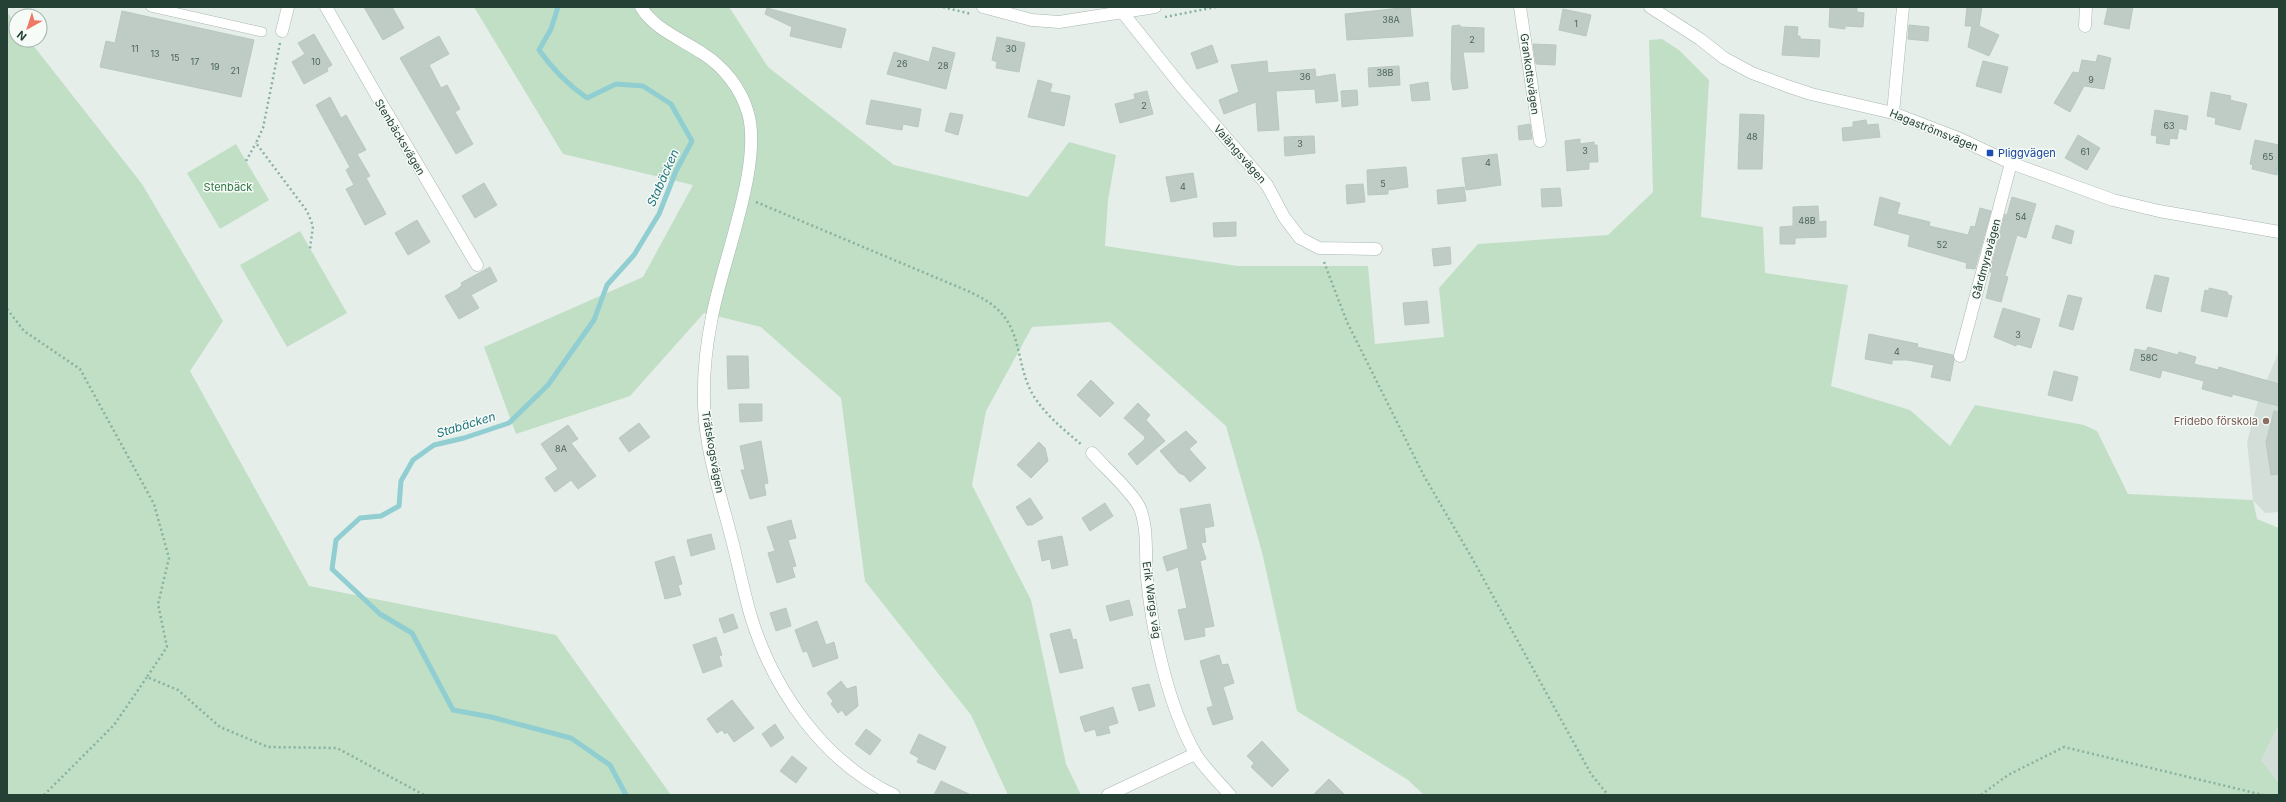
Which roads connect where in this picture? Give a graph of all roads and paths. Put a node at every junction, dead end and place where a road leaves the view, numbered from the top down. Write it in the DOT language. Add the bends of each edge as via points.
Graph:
graph roads {
  1 [pos="151,7"];
  2 [pos="288,7"];
  3 [pos="326,7"];
  4 [pos="641,7"];
  5 [pos="983,7"];
  6 [pos="1155,7"];
  7 [pos="1520,7"];
  8 [pos="1650,7"];
  9 [pos="1903,7"];
  10 [pos="2086,7"];
  11 [pos="1106,11"];
  12 [pos="1123,13"];
  13 [pos="2085,26"];
  14 [pos="282,31"];
  15 [pos="262,32"];
  16 [pos="1894,113"];
  17 [pos="1540,141"];
  18 [pos="256,143"];
  19 [pos="246,161"];
  20 [pos="2011,163"];
  21 [pos="743,196"];
  22 [pos="2279,232"];
  23 [pos="1319,248"];
  24 [pos="310,249"];
  25 [pos="1376,249"];
  26 [pos="477,265"];
  27 [pos="7,309"];
  28 [pos="1960,356"];
  29 [pos="1092,453"];
  30 [pos="148,677"];
  31 [pos="1195,754"];
  32 [pos="44,795"];
  33 [pos="424,795"];
  34 [pos="894,795"];
  35 [pos="1108,795"];
  36 [pos="1230,795"];
  37 [pos="1608,795"];
  38 [pos="1980,795"];
  39 [pos="2263,795"];
  1 -- 15 [label="lane"];
  2 -- 14 [label="street"];
  3 -- 26 [label="street, Stenbäcksvägen"];
  4 -- 21 [label="street, Trätskogsvägen" via="646,15 665,31 717,64 742,96 752,132"];
  5 -- 11 [label="street" via="1032,20 1059,22"];
  6 -- 12 [label="street"];
  7 -- 17 [label="street, Grankottsvägen"];
  8 -- 16 [label="street, Hagaströmsvägen" via="1700,39 1724,58 1752,73 1811,94"];
  9 -- 16 [label="street"];
  10 -- 13 [label="street"];
  11 -- 12 [label="street"];
  12 -- 23 [label="street, Valängsvägen" via="1182,87 1267,185 1284,217 1300,238"];
  14 -- 18 [label="path" via="263,128"];
  16 -- 20 [label="street, Hagaströmsvägen" via="1958,138"];
  18 -- 19 [label="path"];
  18 -- 24 [label="path" via="307,211 314,226"];
  20 -- 22 [label="street, Hagaströmsvägen" via="2113,200 2159,212"];
  20 -- 28 [label="street, Gårdmyravägen"];
  21 -- 29 [label="path" via="968,291 996,308 1008,321 1029,388 1040,405"];
  21 -- 34 [label="street, Trätskogsvägen" via="712,316 705,366 705,422 714,472 753,621 773,671 802,719 848,768"];
  23 -- 25 [label="street, Valängsvägen"];
  23 -- 37 [label="path" via="1347,322 1424,476 1591,774"];
  27 -- 30 [label="path" via="24,331 80,369 154,504 169,558 158,604 167,647"];
  29 -- 31 [label="street, Erik Wargs väg" via="1141,510 1154,630 1174,705"];
  30 -- 32 [label="path" via="114,725"];
  30 -- 33 [label="path" via="178,690 220,728 268,747 337,748"];
  31 -- 35 [label="street"];
  31 -- 36 [label="street, Erik Wargs väg"];
  38 -- 39 [label="path" via="2008,775 2064,747"];
}
